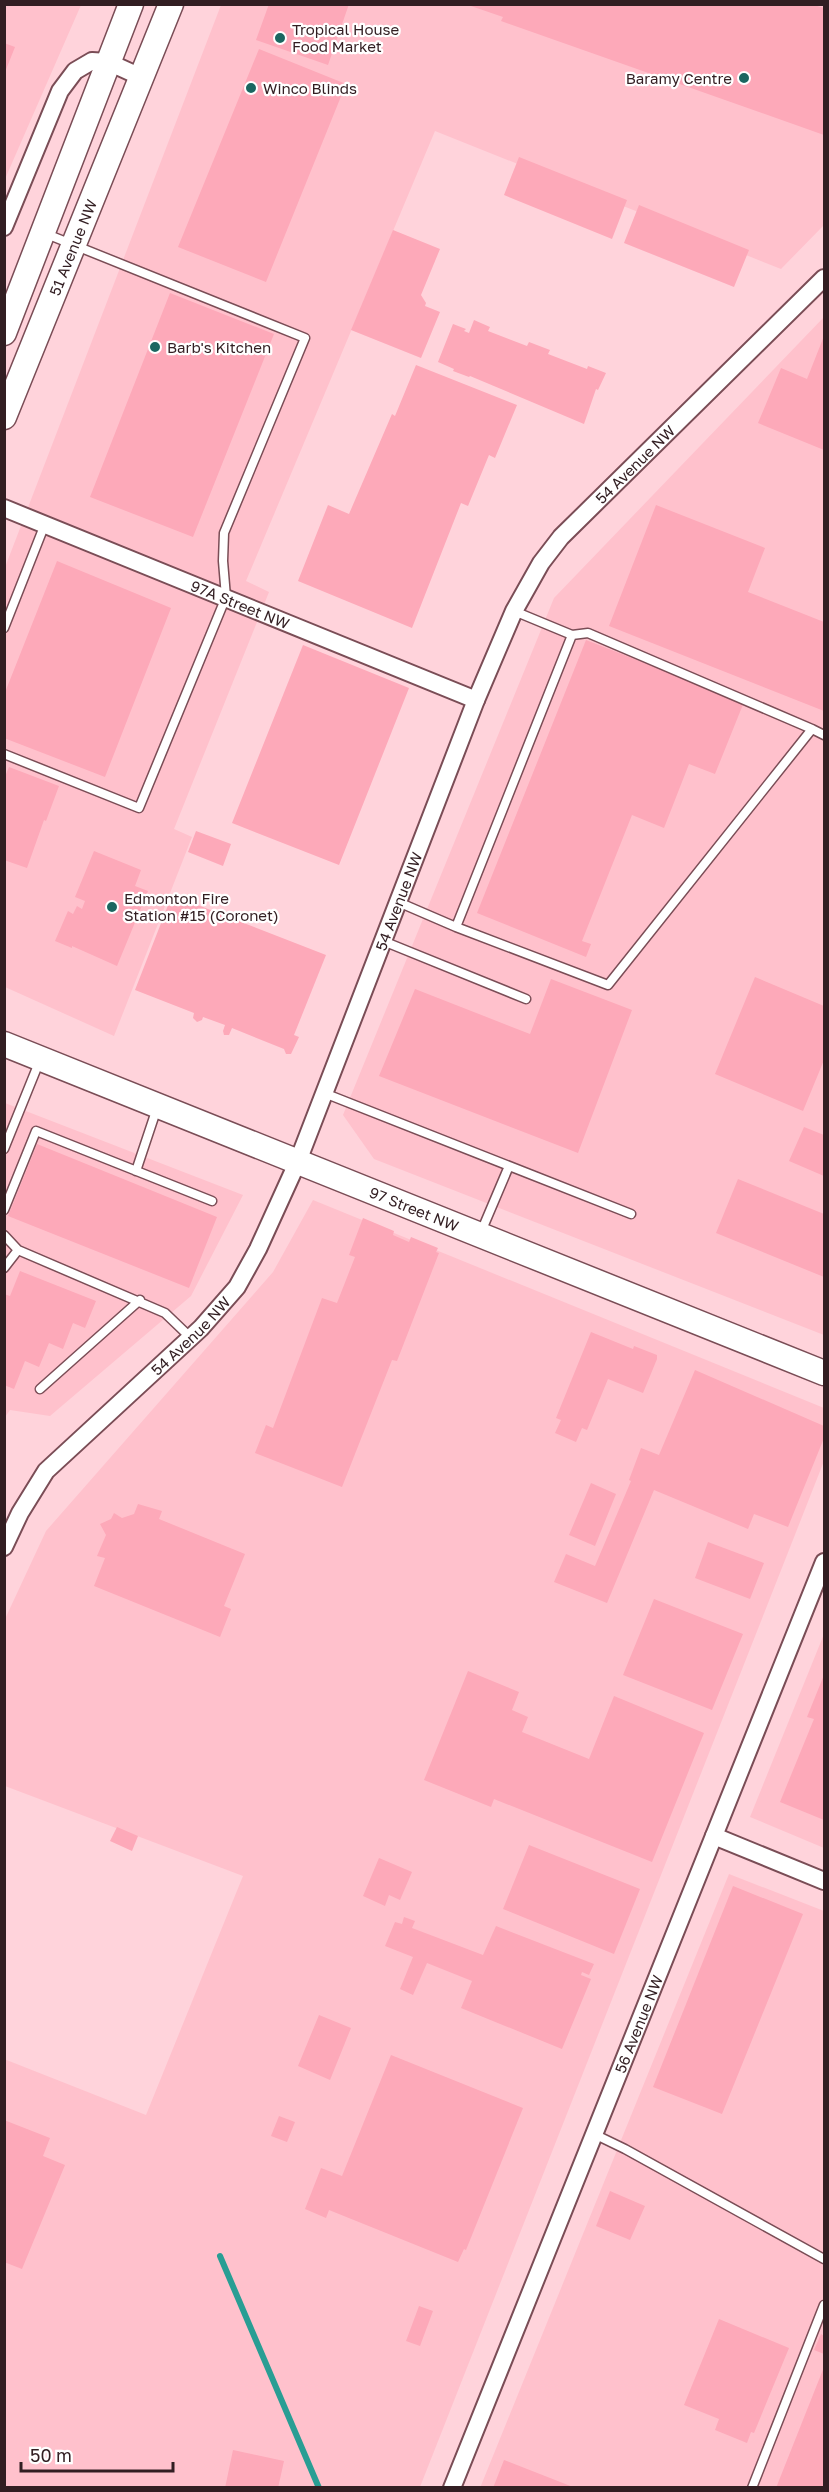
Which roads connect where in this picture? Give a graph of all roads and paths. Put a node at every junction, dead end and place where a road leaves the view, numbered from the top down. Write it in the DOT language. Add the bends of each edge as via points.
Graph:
graph roads {
  1 [pos="131,4"];
  2 [pos="171,4"];
  3 [pos="108,62"];
  4 [pos="141,77"];
  5 [pos="4,227"];
  6 [pos="43,233"];
  7 [pos="73,245"];
  8 [pos="825,278"];
  9 [pos="4,333"];
  10 [pos="4,417"];
  11 [pos="4,508"];
  12 [pos="45,524"];
  13 [pos="226,597"];
  14 [pos="514,611"];
  15 [pos="4,628"];
  16 [pos="572,635"];
  17 [pos="476,700"];
  18 [pos="812,729"];
  19 [pos="825,735"];
  20 [pos="4,754"];
  21 [pos="398,902"];
  22 [pos="456,927"];
  23 [pos="383,941"];
  24 [pos="526,999"];
  25 [pos="4,1044"];
  26 [pos="40,1058"];
  27 [pos="324,1093"];
  28 [pos="159,1104"];
  29 [pos="8,1130"];
  30 [pos="4,1149"];
  31 [pos="298,1161"];
  32 [pos="508,1166"];
  33 [pos="136,1170"];
  34 [pos="212,1201"];
  35 [pos="4,1210"];
  36 [pos="631,1214"];
  37 [pos="4,1235"];
  38 [pos="480,1235"];
  39 [pos="18,1250"];
  40 [pos="4,1268"];
  41 [pos="140,1300"];
  42 [pos="190,1337"];
  43 [pos="825,1373"];
  44 [pos="40,1389"];
  45 [pos="4,1546"];
  46 [pos="825,1562"];
  47 [pos="714,1836"];
  48 [pos="825,1881"];
  49 [pos="594,2134"];
  50 [pos="825,2259"];
  51 [pos="825,2305"];
  52 [pos="452,2487"];
  53 [pos="752,2487"];
  1 -- 3 [label="street"];
  2 -- 4 [label="street, 51 Avenue NW"];
  3 -- 4 [label="street"];
  3 -- 5 [label="street" via="89,62 75,70 60,91"];
  3 -- 6 [label="street"];
  4 -- 7 [label="street, 51 Avenue NW"];
  6 -- 7 [label="lane"];
  6 -- 9 [label="street"];
  7 -- 10 [label="street, 51 Avenue NW"];
  7 -- 13 [label="lane" via="305,338 224,533"];
  8 -- 14 [label="street, 54 Avenue NW" via="561,537"];
  11 -- 12 [label="street, 97A Street NW"];
  12 -- 13 [label="street, 97A Street NW"];
  12 -- 15 [label="lane"];
  13 -- 17 [label="street, 97A Street NW"];
  13 -- 20 [label="lane" via="139,808"];
  14 -- 16 [label="lane"];
  14 -- 17 [label="street, 54 Avenue NW"];
  16 -- 18 [label="lane" via="588,633"];
  16 -- 22 [label="lane"];
  17 -- 21 [label="street, 54 Avenue NW"];
  18 -- 19 [label="lane"];
  18 -- 22 [label="lane" via="608,985"];
  21 -- 22 [label="lane"];
  21 -- 23 [label="street, 54 Avenue NW"];
  23 -- 24 [label="lane"];
  23 -- 27 [label="street, 54 Avenue NW"];
  25 -- 26 [label="street, 97 Street NW"];
  26 -- 28 [label="street, 97 Street NW"];
  26 -- 29 [label="lane"];
  27 -- 31 [label="street, 54 Avenue NW"];
  27 -- 32 [label="lane"];
  28 -- 31 [label="street, 97 Street NW"];
  28 -- 33 [label="lane"];
  29 -- 30 [label="lane"];
  31 -- 38 [label="street, 97 Street NW"];
  31 -- 42 [label="street, 54 Avenue NW" via="237,1287"];
  32 -- 36 [label="lane"];
  32 -- 38 [label="lane"];
  33 -- 34 [label="lane"];
  33 -- 35 [label="lane" via="36,1131"];
  37 -- 39 [label="lane"];
  38 -- 43 [label="street, 97 Street NW"];
  39 -- 40 [label="lane"];
  39 -- 41 [label="lane"];
  41 -- 42 [label="lane" via="165,1312"];
  41 -- 44 [label="lane"];
  42 -- 45 [label="street, 54 Avenue NW" via="45,1471"];
  46 -- 47 [label="street, 56 Avenue NW"];
  47 -- 48 [label="street"];
  47 -- 49 [label="street, 56 Avenue NW"];
  49 -- 50 [label="lane"];
  49 -- 52 [label="street, 56 Avenue NW"];
  51 -- 53 [label="lane"];
}
